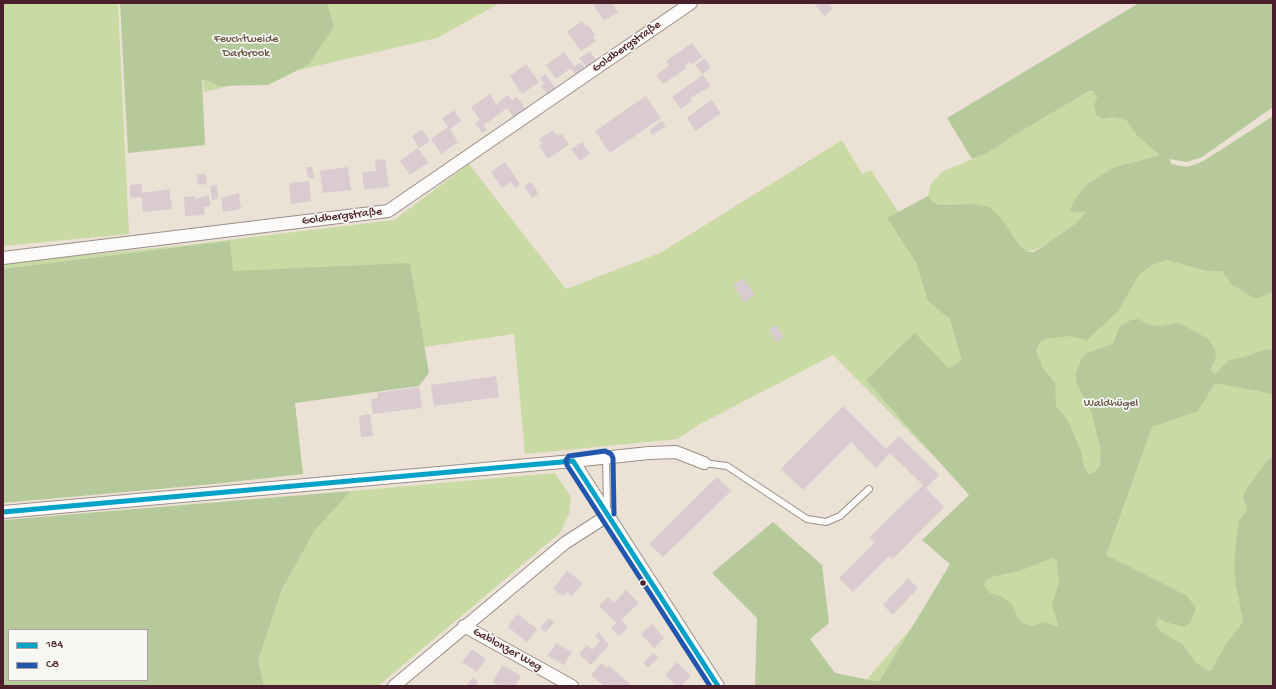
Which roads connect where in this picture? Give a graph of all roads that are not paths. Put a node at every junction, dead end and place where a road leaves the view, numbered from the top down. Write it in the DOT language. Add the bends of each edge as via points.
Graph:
graph roads {
  1 [pos="691,3"];
  2 [pos="3,258"];
  3 [pos="606,458"];
  4 [pos="572,461"];
  5 [pos="704,463"];
  6 [pos="869,489"];
  7 [pos="3,512"];
  8 [pos="607,516"];
  9 [pos="464,626"];
  10 [pos="394,686"];
  11 [pos="572,686"];
  12 [pos="718,686"];
  1 -- 2 [label="street, Goldbergstraße" via="388,211"];
  3 -- 4 [label="street"];
  3 -- 5 [label="street" via="676,452"];
  3 -- 8 [label="lane"];
  4 -- 7 [label="street"];
  4 -- 8 [label="street"];
  5 -- 6 [label="lane" via="727,466 807,519 826,522 840,516"];
  8 -- 9 [label="street" via="566,543"];
  8 -- 12 [label="street"];
  9 -- 10 [label="street"];
  9 -- 11 [label="street, Gablonzer Weg"];
}
